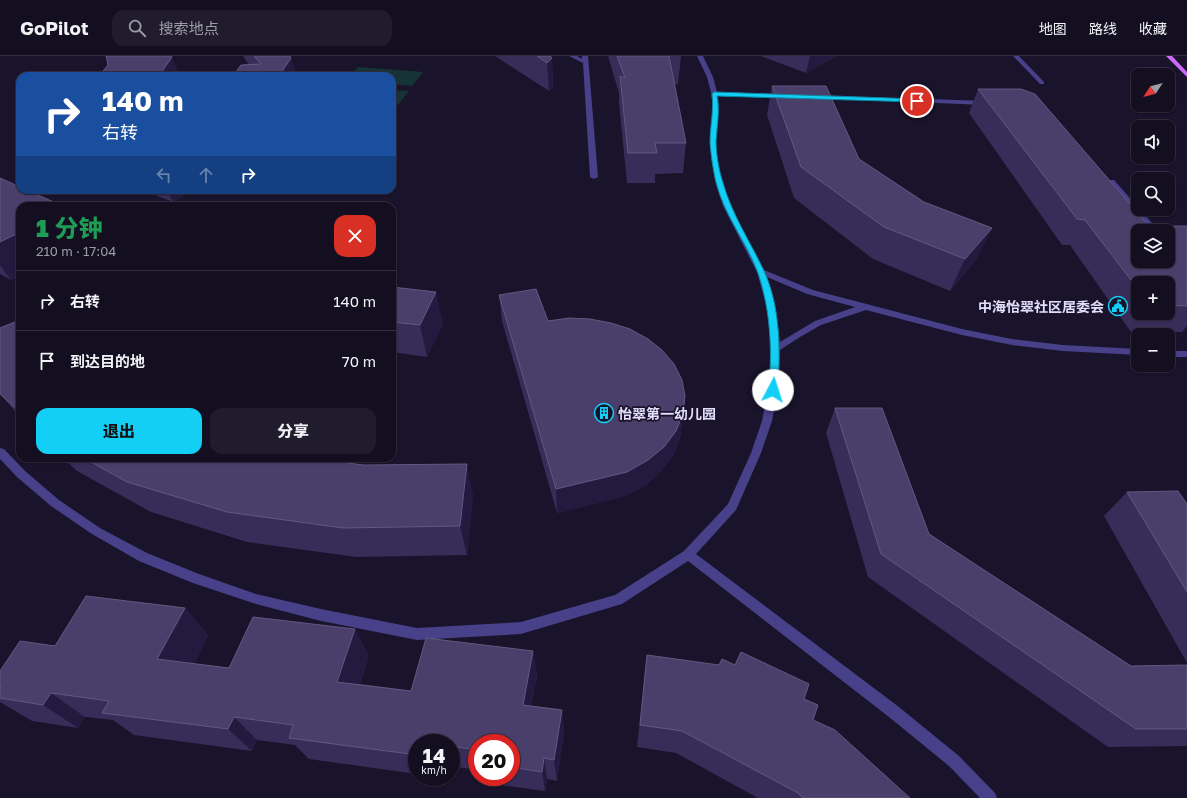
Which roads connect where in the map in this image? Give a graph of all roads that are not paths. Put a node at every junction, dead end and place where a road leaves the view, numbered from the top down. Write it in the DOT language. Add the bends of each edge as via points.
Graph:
graph roads {
  1 [pos="572,56"];
  2 [pos="700,56"];
  3 [pos="1016,56"];
  4 [pos="1169,56"];
  5 [pos="585,59"];
  6 [pos="1187,75"];
  7 [pos="1042,83"];
  8 [pos="714,94"];
  9 [pos="794,97"];
  10 [pos="810,97"];
  11 [pos="993,103"];
  12 [pos="1103,174"];
  13 [pos="594,177"];
  14 [pos="1149,224"];
  15 [pos="761,272"];
  16 [pos="867,306"];
  17 [pos="776,349"];
  18 [pos="1131,352"];
  19 [pos="1175,354"];
  20 [pos="1187,354"];
  21 [pos="0,452"];
  22 [pos="688,555"];
  23 [pos="990,798"];
  1 -- 5 [label="lane"];
  2 -- 8 [label="lane" via="710,76"];
  3 -- 7 [label="lane"];
  4 -- 6 [label="main road"];
  5 -- 13 [label="lane"];
  8 -- 9 [label="lane"];
  8 -- 15 [label="lane" via="716,108 713,142 719,181 730,213"];
  10 -- 11 [label="lane"];
  12 -- 14 [label="lane"];
  15 -- 16 [label="lane" via="810,292"];
  15 -- 17 [label="lane" via="772,308"];
  16 -- 17 [label="lane" via="815,323"];
  16 -- 18 [label="lane" via="927,324 1012,342"];
  17 -- 22 [label="lane" via="773,390 767,421 756,453 732,507"];
  19 -- 20 [label="lane"];
  21 -- 22 [label="lane" via="55,503 96,531 143,557 256,599 417,634 521,628 618,600"];
  22 -- 23 [label="lane" via="954,760"];
}
